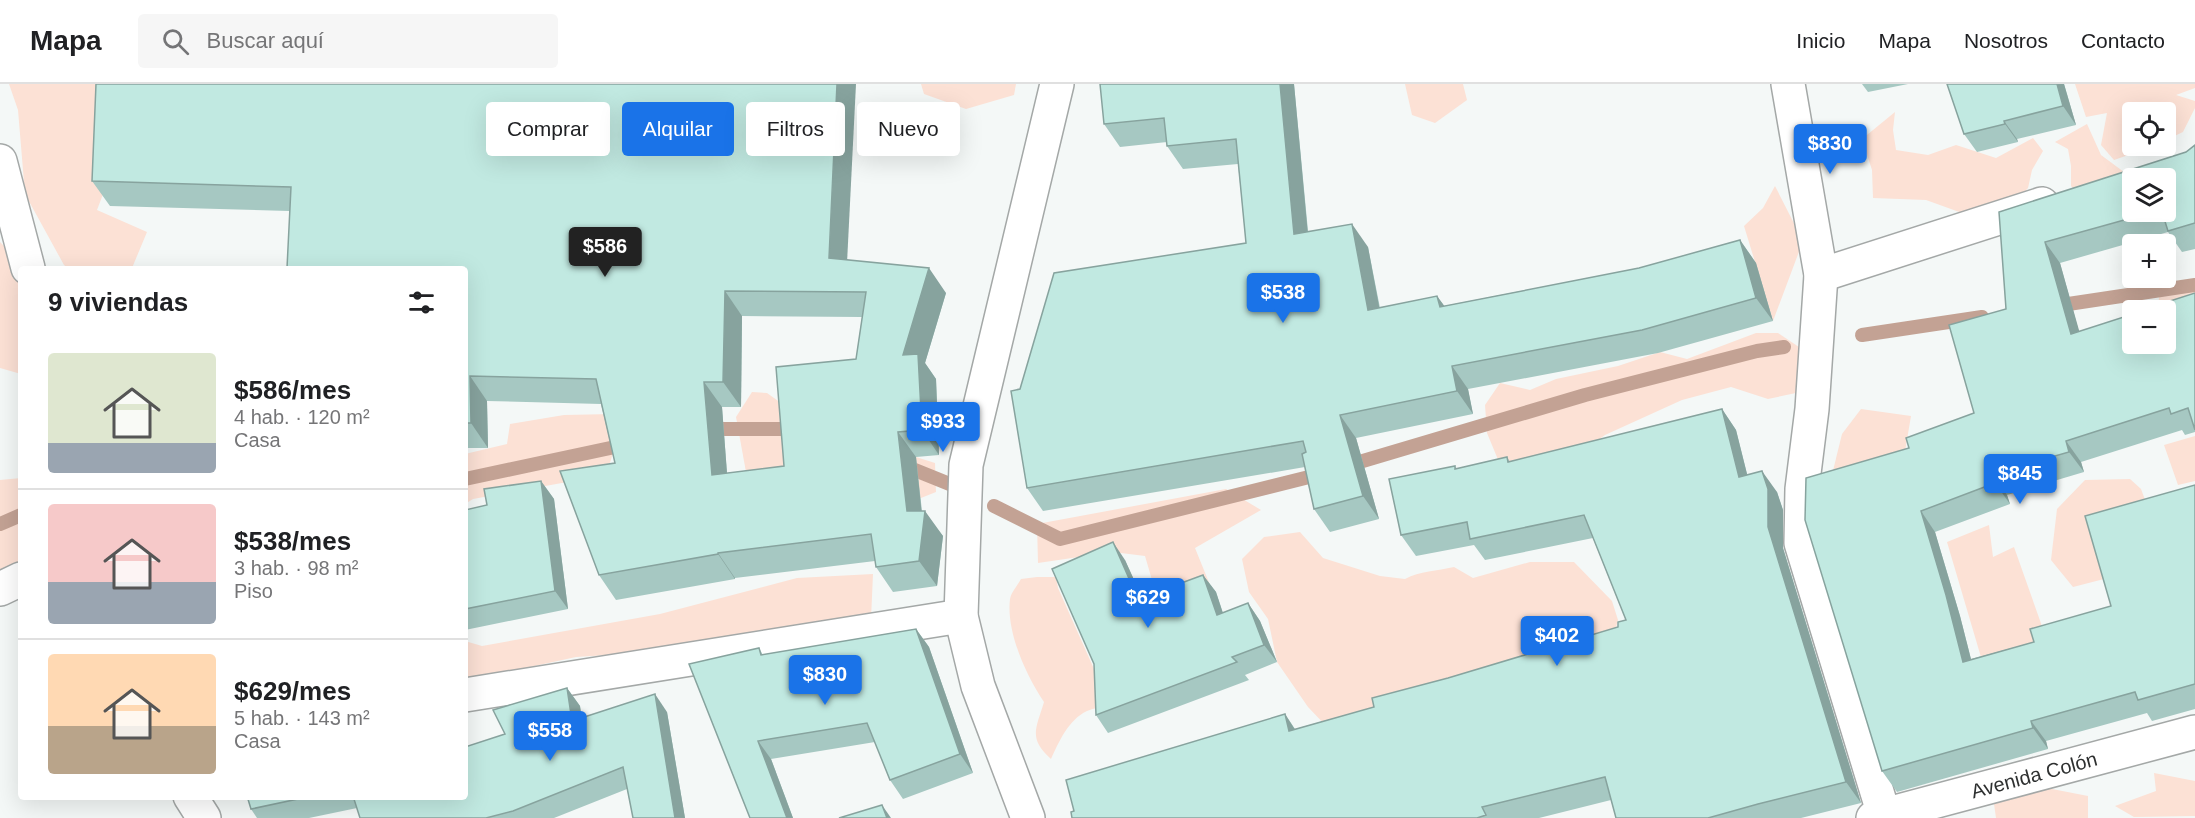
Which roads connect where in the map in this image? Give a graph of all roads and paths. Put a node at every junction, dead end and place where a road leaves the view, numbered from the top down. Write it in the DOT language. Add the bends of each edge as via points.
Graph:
graph roads {
  1 [pos="1057,84"];
  2 [pos="1788,84"];
  3 [pos="0,161"];
  4 [pos="2070,195"];
  5 [pos="27,266"];
  6 [pos="1821,275"];
  7 [pos="18,580"];
  8 [pos="0,589"];
  9 [pos="961,616"];
  10 [pos="468,695"];
  11 [pos="2195,732"];
  12 [pos="193,800"];
  13 [pos="1878,816"];
  14 [pos="204,818"];
  15 [pos="1028,818"];
  1 -- 9 [label="street" via="966,465"];
  2 -- 6 [label="street"];
  3 -- 5 [label="street"];
  4 -- 6 [label="street"];
  6 -- 13 [label="street" via="1802,489 1801,543"];
  7 -- 8 [label="street"];
  9 -- 10 [label="street"];
  9 -- 15 [label="street" via="978,686"];
  11 -- 13 [label="street, Avenida Colón"];
  12 -- 14 [label="street"];
}
